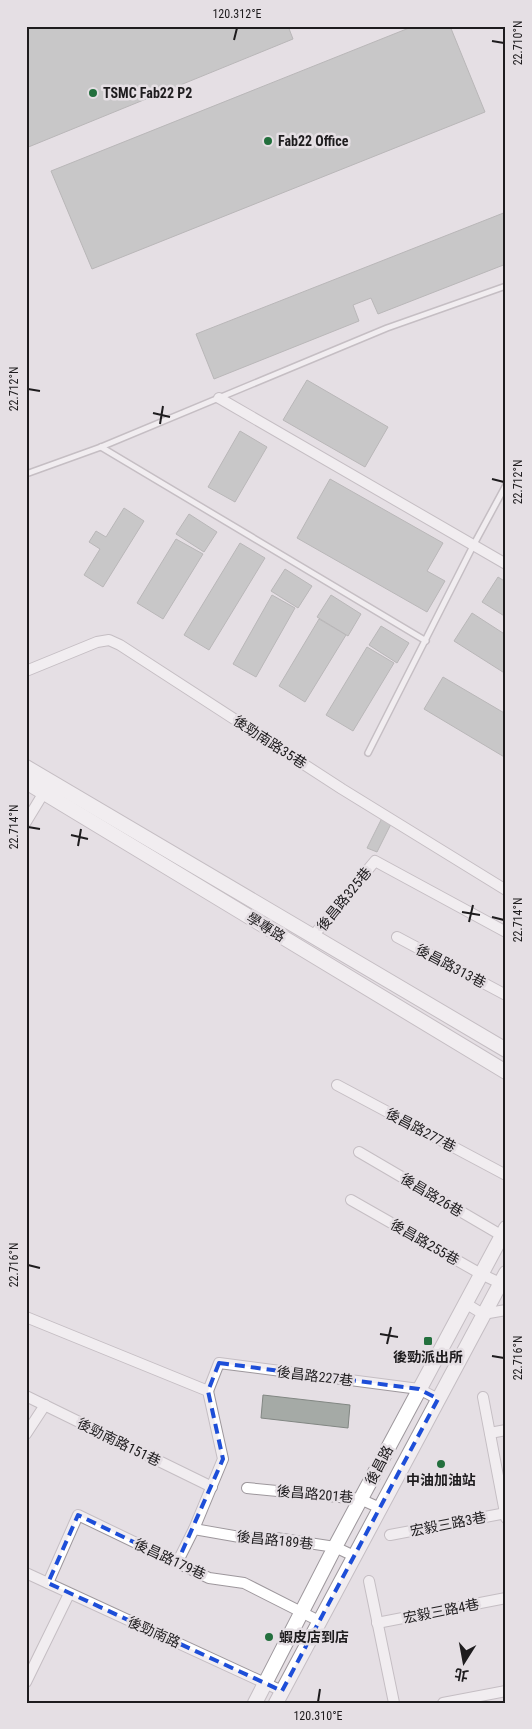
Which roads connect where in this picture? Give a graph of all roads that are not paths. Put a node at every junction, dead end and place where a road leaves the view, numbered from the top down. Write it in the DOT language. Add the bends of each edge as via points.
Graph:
graph roads {
  1 [pos="506,286"];
  2 [pos="219,398"];
  3 [pos="101,446"];
  4 [pos="26,474"];
  5 [pos="506,485"];
  6 [pos="473,546"];
  7 [pos="506,564"];
  8 [pos="426,641"];
  9 [pos="26,671"];
  10 [pos="368,753"];
  11 [pos="26,766"];
  12 [pos="26,782"];
  13 [pos="47,787"];
  14 [pos="26,822"];
  15 [pos="506,890"];
  16 [pos="506,932"];
  17 [pos="313,936"];
  18 [pos="397,937"];
  19 [pos="506,995"];
  20 [pos="506,1050"];
  21 [pos="506,1072"];
  22 [pos="337,1085"];
  23 [pos="359,1152"];
  24 [pos="506,1175"];
  25 [pos="351,1200"];
  26 [pos="504,1234"];
  27 [pos="481,1274"];
  28 [pos="503,1278"];
  29 [pos="465,1303"];
  30 [pos="506,1310"];
  31 [pos="483,1314"];
  32 [pos="26,1317"];
  33 [pos="419,1389"];
  34 [pos="208,1390"];
  35 [pos="26,1396"];
  36 [pos="483,1397"];
  37 [pos="438,1399"];
  38 [pos="45,1405"];
  39 [pos="506,1430"];
  40 [pos="490,1433"];
  41 [pos="26,1434"];
  42 [pos="212,1488"];
  43 [pos="248,1488"];
  44 [pos="360,1499"];
  45 [pos="380,1508"];
  46 [pos="505,1515"];
  47 [pos="194,1529"];
  48 [pos="390,1535"];
  49 [pos="335,1547"];
  50 [pos="354,1556"];
  51 [pos="177,1563"];
  52 [pos="26,1573"];
  53 [pos="369,1581"];
  54 [pos="48,1583"];
  55 [pos="69,1594"];
  56 [pos="506,1598"];
  57 [pos="300,1612"];
  58 [pos="319,1622"];
  59 [pos="377,1623"];
  60 [pos="26,1682"];
  61 [pos="265,1682"];
  62 [pos="506,1691"];
  63 [pos="279,1697"];
  64 [pos="255,1703"];
  65 [pos="394,1703"];
  66 [pos="443,1703"];
  1 -- 2 [label="lane" via="387,328"];
  2 -- 3 [label="lane"];
  2 -- 6 [label="street"];
  3 -- 4 [label="lane"];
  3 -- 8 [label="lane"];
  5 -- 6 [label="lane"];
  6 -- 7 [label="street"];
  6 -- 8 [label="lane"];
  8 -- 10 [label="lane"];
  9 -- 15 [label="street, 後勁南路35巷" via="97,642 109,640 120,645 334,784"];
  11 -- 13 [label="street, 學專路"];
  12 -- 13 [label="street, 學專路"];
  13 -- 14 [label="street"];
  13 -- 17 [label="street, 學專路"];
  13 -- 21 [label="street, 學專路"];
  16 -- 17 [label="street, 後昌路325巷" via="375,861"];
  17 -- 20 [label="street, 學專路"];
  18 -- 19 [label="street, 後昌路313巷"];
  22 -- 24 [label="street, 後昌路277巷"];
  23 -- 26 [label="street, 後昌路26巷"];
  25 -- 27 [label="street, 後昌路255巷"];
  26 -- 27 [label="street, 後昌路"];
  27 -- 28 [label="street, 後昌路255巷"];
  27 -- 29 [label="street, 後昌路"];
  28 -- 31 [label="street, 後昌路"];
  29 -- 31 [label="street"];
  29 -- 33 [label="street, 後昌路"];
  30 -- 31 [label="street"];
  31 -- 37 [label="street, 後昌路"];
  32 -- 34 [label="street"];
  33 -- 34 [label="street, 後昌路227巷" via="219,1363"];
  33 -- 37 [label="street, 後昌路227巷"];
  33 -- 44 [label="street, 後昌路"];
  34 -- 42 [label="street" via="223,1459"];
  35 -- 38 [label="street, 後勁南路151巷"];
  36 -- 40 [label="street"];
  37 -- 45 [label="street, 後昌路"];
  38 -- 41 [label="street"];
  38 -- 42 [label="street, 後勁南路151巷"];
  39 -- 40 [label="street"];
  40 -- 46 [label="street"];
  42 -- 47 [label="street"];
  43 -- 44 [label="street, 後昌路201巷"];
  44 -- 45 [label="street, 後昌路201巷"];
  44 -- 49 [label="street, 後昌路"];
  45 -- 50 [label="street, 後昌路"];
  46 -- 48 [label="street, 宏毅三路3巷"];
  47 -- 49 [label="street, 後昌路189巷" via="251,1539 276,1538"];
  47 -- 51 [label="street"];
  49 -- 50 [label="street, 後昌路189巷"];
  49 -- 57 [label="street, 後昌路"];
  50 -- 58 [label="street, 後昌路"];
  51 -- 54 [label="street, 後昌路179巷" via="78,1515"];
  51 -- 57 [label="street, 後昌路179巷" via="209,1578 244,1583"];
  52 -- 54 [label="street, 後勁南路"];
  53 -- 59 [label="street"];
  54 -- 55 [label="street, 後勁南路"];
  55 -- 60 [label="street"];
  55 -- 61 [label="street, 後勁南路"];
  56 -- 59 [label="street, 宏毅三路4巷"];
  57 -- 58 [label="street, 後昌路179巷"];
  57 -- 61 [label="street, 後昌路"];
  58 -- 63 [label="street, 後昌路"];
  59 -- 65 [label="street"];
  61 -- 63 [label="street, 後勁南路"];
  61 -- 64 [label="street, 後昌路"];
  62 -- 66 [label="street"];
}
